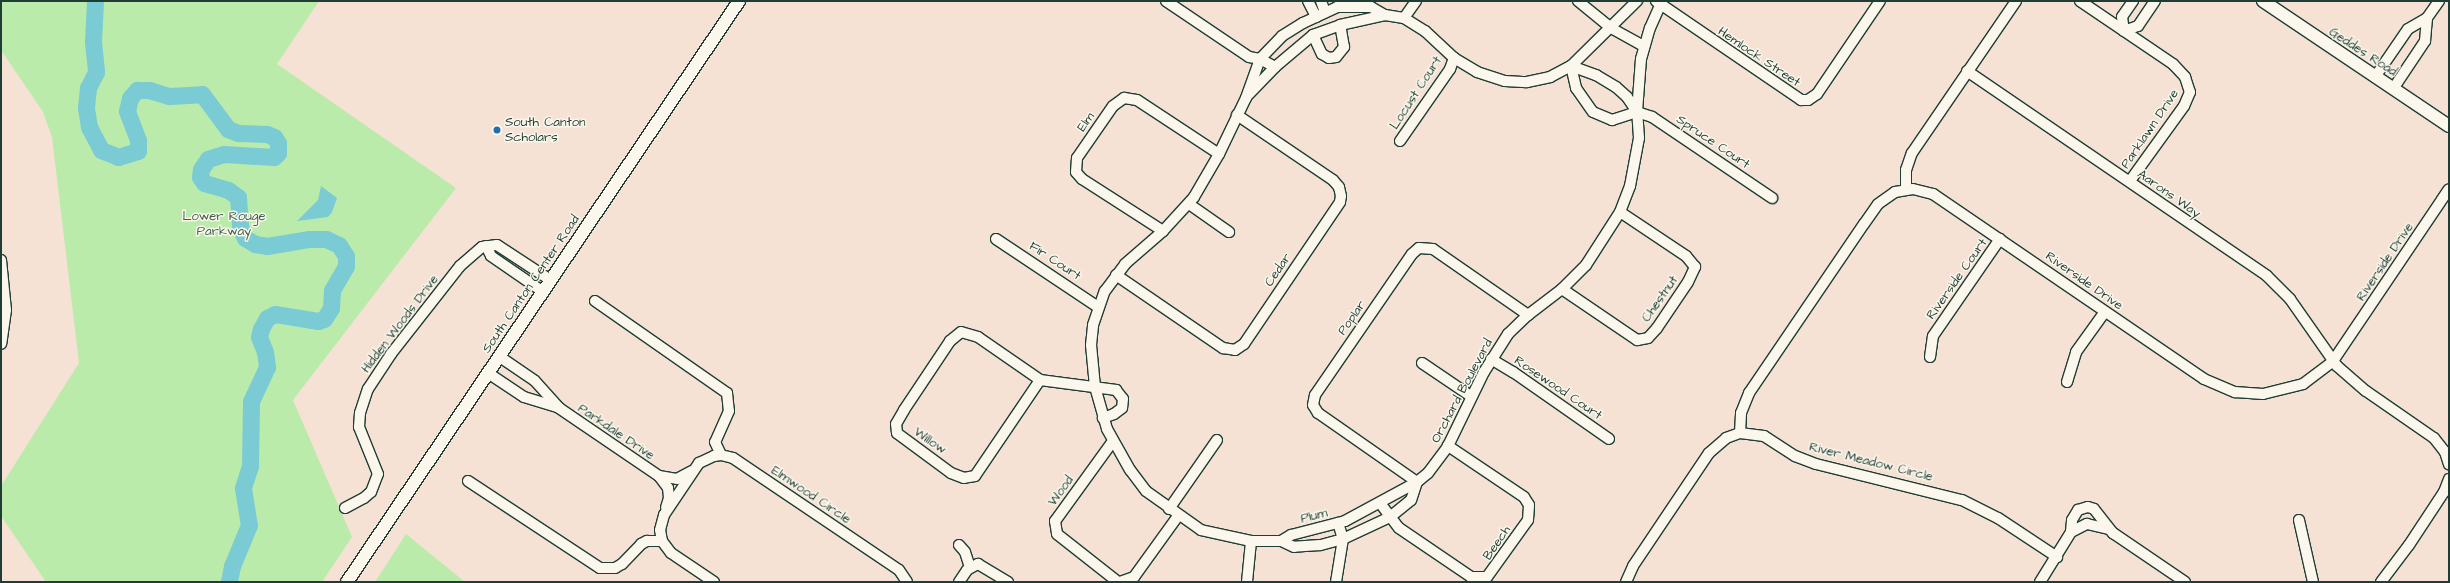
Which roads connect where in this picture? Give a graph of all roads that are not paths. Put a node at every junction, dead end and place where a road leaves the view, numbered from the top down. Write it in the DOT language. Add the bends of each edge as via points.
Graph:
graph roads {
  1 [pos="739,1"];
  2 [pos="1308,1"];
  3 [pos="1321,1"];
  4 [pos="1416,1"];
  5 [pos="1578,1"];
  6 [pos="1637,1"];
  7 [pos="1880,1"];
  8 [pos="2016,1"];
  9 [pos="2080,1"];
  10 [pos="2133,1"];
  11 [pos="2155,1"];
  12 [pos="2263,1"];
  13 [pos="2439,1"];
  14 [pos="1166,2"];
  15 [pos="1659,2"];
  16 [pos="1321,14"];
  17 [pos="1385,15"];
  18 [pos="1404,18"];
  19 [pos="2427,18"];
  20 [pos="1340,25"];
  21 [pos="1328,28"];
  22 [pos="1611,28"];
  23 [pos="2124,31"];
  24 [pos="1313,36"];
  25 [pos="1644,46"];
  26 [pos="1454,58"];
  27 [pos="1260,59"];
  28 [pos="1275,66"];
  29 [pos="1571,66"];
  30 [pos="1967,71"];
  31 [pos="2375,77"];
  32 [pos="2393,89"];
  33 [pos="1246,98"];
  34 [pos="1637,112"];
  35 [pos="1238,115"];
  36 [pos="2449,126"];
  37 [pos="1400,141"];
  38 [pos="1219,154"];
  39 [pos="2130,181"];
  40 [pos="1906,189"];
  41 [pos="2449,189"];
  42 [pos="1772,198"];
  43 [pos="1189,204"];
  44 [pos="1620,212"];
  45 [pos="1163,231"];
  46 [pos="1229,232"];
  47 [pos="996,238"];
  48 [pos="2000,239"];
  49 [pos="486,246"];
  50 [pos="1,260"];
  51 [pos="1116,275"];
  52 [pos="550,279"];
  53 [pos="1562,289"];
  54 [pos="542,291"];
  55 [pos="595,301"];
  56 [pos="1098,307"];
  57 [pos="2104,313"];
  58 [pos="1528,315"];
  59 [pos="1,344"];
  60 [pos="500,357"];
  61 [pos="1930,357"];
  62 [pos="1491,359"];
  63 [pos="2333,361"];
  64 [pos="1422,363"];
  65 [pos="488,373"];
  66 [pos="1040,380"];
  67 [pos="2066,382"];
  68 [pos="1095,387"];
  69 [pos="1472,398"];
  70 [pos="559,408"];
  71 [pos="1103,418"];
  72 [pos="1740,433"];
  73 [pos="2434,438"];
  74 [pos="1609,439"];
  75 [pos="1217,440"];
  76 [pos="1113,441"];
  77 [pos="2449,444"];
  78 [pos="1448,446"];
  79 [pos="721,455"];
  80 [pos="2449,464"];
  81 [pos="694,470"];
  82 [pos="659,476"];
  83 [pos="468,481"];
  84 [pos="1417,482"];
  85 [pos="2449,482"];
  86 [pos="1380,503"];
  87 [pos="345,508"];
  88 [pos="1169,509"];
  89 [pos="664,515"];
  90 [pos="1178,516"];
  91 [pos="1390,517"];
  92 [pos="2299,520"];
  93 [pos="1338,523"];
  94 [pos="2109,529"];
  95 [pos="2071,532"];
  96 [pos="1343,539"];
  97 [pos="662,541"];
  98 [pos="1251,541"];
  99 [pos="1281,542"];
  100 [pos="959,545"];
  101 [pos="2056,557"];
  102 [pos="970,567"];
  103 [pos="347,582"];
  104 [pos="714,582"];
  105 [pos="907,582"];
  106 [pos="959,582"];
  107 [pos="1008,582"];
  108 [pos="1119,582"];
  109 [pos="1247,582"];
  110 [pos="1336,582"];
  111 [pos="1626,582"];
  112 [pos="2040,582"];
  113 [pos="2186,582"];
  114 [pos="2313,582"];
  115 [pos="2381,582"];
  1 -- 52 [label="main road, South Canton Center Road"];
  2 -- 16 [label="street"];
  3 -- 16 [label="street"];
  4 -- 18 [label="street"];
  5 -- 22 [label="street"];
  6 -- 22 [label="street, Orchard Boulevard"];
  7 -- 15 [label="street, Hemlock Street" via="1817,94 1808,100 1796,98"];
  8 -- 30 [label="street"];
  9 -- 23 [label="street, Parklawn Drive"];
  10 -- 23 [label="street" via="2122,17"];
  11 -- 23 [label="street" via="2138,26"];
  12 -- 31 [label="main road, Geddes Road"];
  13 -- 19 [label="street"];
  14 -- 27 [label="street" via="1249,57"];
  15 -- 25 [label="street, Orchard Boulevard"];
  16 -- 17 [label="street, Orchard Boulevard" via="1337,7 1358,6 1371,7"];
  16 -- 21 [label="street"];
  16 -- 27 [label="street, Orchard Boulevard" via="1282,36"];
  17 -- 18 [label="street, Orchard Boulevard"];
  17 -- 20 [label="street, Orchard Boulevard"];
  18 -- 26 [label="street, Orchard Boulevard" via="1432,36"];
  19 -- 31 [label="street" via="2408,28"];
  19 -- 32 [label="street" via="2425,41"];
  20 -- 21 [label="street, Orchard Boulevard"];
  20 -- 24 [label="street" via="1344,47 1336,57 1329,58 1322,54"];
  21 -- 24 [label="street, Orchard Boulevard"];
  22 -- 25 [label="street"];
  22 -- 29 [label="street, Orchard Boulevard"];
  23 -- 39 [label="street, Parklawn Drive" via="2173,64 2185,77 2190,92 2184,106"];
  24 -- 28 [label="street, Orchard Boulevard"];
  25 -- 34 [label="street, Orchard Boulevard"];
  26 -- 29 [label="street, Orchard Boulevard" via="1476,72 1506,82 1542,80"];
  26 -- 37 [label="street, Locust Court" via="1450,69"];
  27 -- 28 [label="street"];
  27 -- 33 [label="street, Orchard Boulevard"];
  28 -- 33 [label="street, Orchard Boulevard"];
  29 -- 34 [label="street" via="1596,74 1616,87"];
  29 -- 34 [label="street" via="1576,88 1593,112 1612,120"];
  30 -- 39 [label="street, Aarons Way"];
  30 -- 40 [label="street" via="1912,153 1906,170"];
  31 -- 32 [label="main road, Geddes Road"];
  32 -- 36 [label="main road, Geddes Road"];
  33 -- 35 [label="street, Orchard Boulevard"];
  34 -- 42 [label="street, Spruce Court" via="1652,117"];
  34 -- 44 [label="street, Orchard Boulevard" via="1636,162"];
  35 -- 38 [label="street, Orchard Boulevard"];
  35 -- 51 [label="street, Cedar" via="1333,180 1339,187 1341,196 1340,202 1244,344 1235,350 1223,348"];
  38 -- 43 [label="street, Orchard Boulevard"];
  38 -- 45 [label="street, Elm" via="1137,100 1124,98 1113,106 1077,158 1076,172 1082,179"];
  39 -- 63 [label="street, Aarons Way" via="2276,284"];
  40 -- 48 [label="street, Riverside Drive" via="1933,194"];
  40 -- 72 [label="street" via="1883,199 1749,393 1741,413"];
  41 -- 63 [label="street, Riverside Drive"];
  43 -- 45 [label="street, Orchard Boulevard"];
  43 -- 46 [label="street"];
  44 -- 53 [label="street, Orchard Boulevard" via="1586,265"];
  44 -- 53 [label="street, Chestnut" via="1686,256 1695,267 1657,328 1648,338 1637,340"];
  45 -- 51 [label="street, Orchard Boulevard" via="1134,255"];
  47 -- 56 [label="street, Fir Court"];
  48 -- 57 [label="street, Riverside Drive"];
  48 -- 61 [label="street, Riverside Court" via="1933,336"];
  49 -- 52 [label="street" via="497,245"];
  49 -- 54 [label="street" via="491,256"];
  49 -- 87 [label="street, Hidden Woods Drive" via="460,266 435,296 368,389 361,407 359,427 378,474 371,492"];
  50 -- 59 [label="street" via="6,310"];
  51 -- 56 [label="street, Orchard Boulevard"];
  52 -- 54 [label="main road, South Canton Center Road"];
  53 -- 58 [label="street, Orchard Boulevard"];
  54 -- 60 [label="main road, South Canton Center Road"];
  55 -- 79 [label="street" via="726,393 729,411 715,442"];
  56 -- 68 [label="street, Orchard Boulevard" via="1091,345"];
  57 -- 63 [label="street, Riverside Drive" via="2204,379 2235,392 2263,394 2290,389 2315,377"];
  57 -- 67 [label="street" via="2076,352"];
  58 -- 62 [label="street, Orchard Boulevard" via="1508,334"];
  58 -- 84 [label="street, Poplar" via="1433,249 1419,248 1412,254 1315,395 1313,405 1318,413"];
  60 -- 65 [label="main road, South Canton Center Road"];
  60 -- 70 [label="street, Parkdale Drive" via="535,381"];
  62 -- 69 [label="street, Orchard Boulevard"];
  62 -- 74 [label="street, Rosewood Court"];
  63 -- 73 [label="street, Aarons Way" via="2366,391"];
  64 -- 69 [label="street"];
  65 -- 70 [label="street, Parkdale Drive" via="524,397"];
  65 -- 103 [label="main road, South Canton Center Road"];
  66 -- 66 [label="street, Willow" via="978,337 961,332 950,341 904,410 896,424 897,433 951,473 964,478 975,476"];
  66 -- 68 [label="street, Willow"];
  68 -- 71 [label="street, Orchard Boulevard"];
  68 -- 71 [label="street, Willow" via="1116,390 1124,399 1122,408"];
  69 -- 78 [label="street, Orchard Boulevard"];
  70 -- 82 [label="street, Parkdale Drive"];
  71 -- 76 [label="street, Orchard Boulevard"];
  72 -- 101 [label="street, River Meadow Circle" via="1764,436 1795,456 1816,464 1962,500 1998,518"];
  72 -- 111 [label="street" via="1726,438 1709,453 1633,566"];
  73 -- 77 [label="street"];
  73 -- 80 [label="street" via="2446,452"];
  75 -- 88 [label="street"];
  76 -- 88 [label="street, Orchard Boulevard" via="1146,491"];
  76 -- 108 [label="street, Wood" via="1056,521 1057,534"];
  78 -- 84 [label="street, Orchard Boulevard" via="1435,465"];
  78 -- 91 [label="street, Beech" via="1524,497 1529,505 1528,520 1492,573 1482,579 1472,577 1399,528"];
  79 -- 81 [label="street" via="705,459"];
  79 -- 105 [label="street, Elmwood Circle" via="733,458 892,566"];
  81 -- 82 [label="street" via="677,479"];
  81 -- 89 [label="street"];
  82 -- 89 [label="street" via="666,483 669,493"];
  83 -- 97 [label="street" via="600,568 615,568 622,564 647,541"];
  84 -- 86 [label="street, Orchard Boulevard"];
  84 -- 91 [label="street, Orchard Boulevard" via="1411,500"];
  85 -- 115 [label="street" via="2409,545"];
  86 -- 91 [label="street, Beech"];
  86 -- 93 [label="street, Orchard Boulevard"];
  88 -- 90 [label="street, Orchard Boulevard"];
  89 -- 97 [label="street" via="660,530"];
  90 -- 98 [label="street, Orchard Boulevard" via="1201,530"];
  90 -- 108 [label="street, Wood" via="1134,577"];
  91 -- 96 [label="street, Orchard Boulevard"];
  92 -- 114 [label="street"];
  93 -- 96 [label="street, Plum"];
  93 -- 99 [label="street, Plum" via="1291,535"];
  94 -- 95 [label="street" via="2087,524"];
  94 -- 95 [label="street" via="2099,512 2088,507 2078,510 2074,515"];
  94 -- 113 [label="street"];
  95 -- 101 [label="street"];
  96 -- 99 [label="street, Orchard Boulevard" via="1294,547"];
  96 -- 110 [label="street"];
  97 -- 104 [label="street" via="671,553"];
  98 -- 99 [label="street, Orchard Boulevard"];
  98 -- 109 [label="street"];
  100 -- 102 [label="street" via="965,552"];
  101 -- 112 [label="street"];
  102 -- 106 [label="street"];
  102 -- 107 [label="street" via="984,566"];
}
